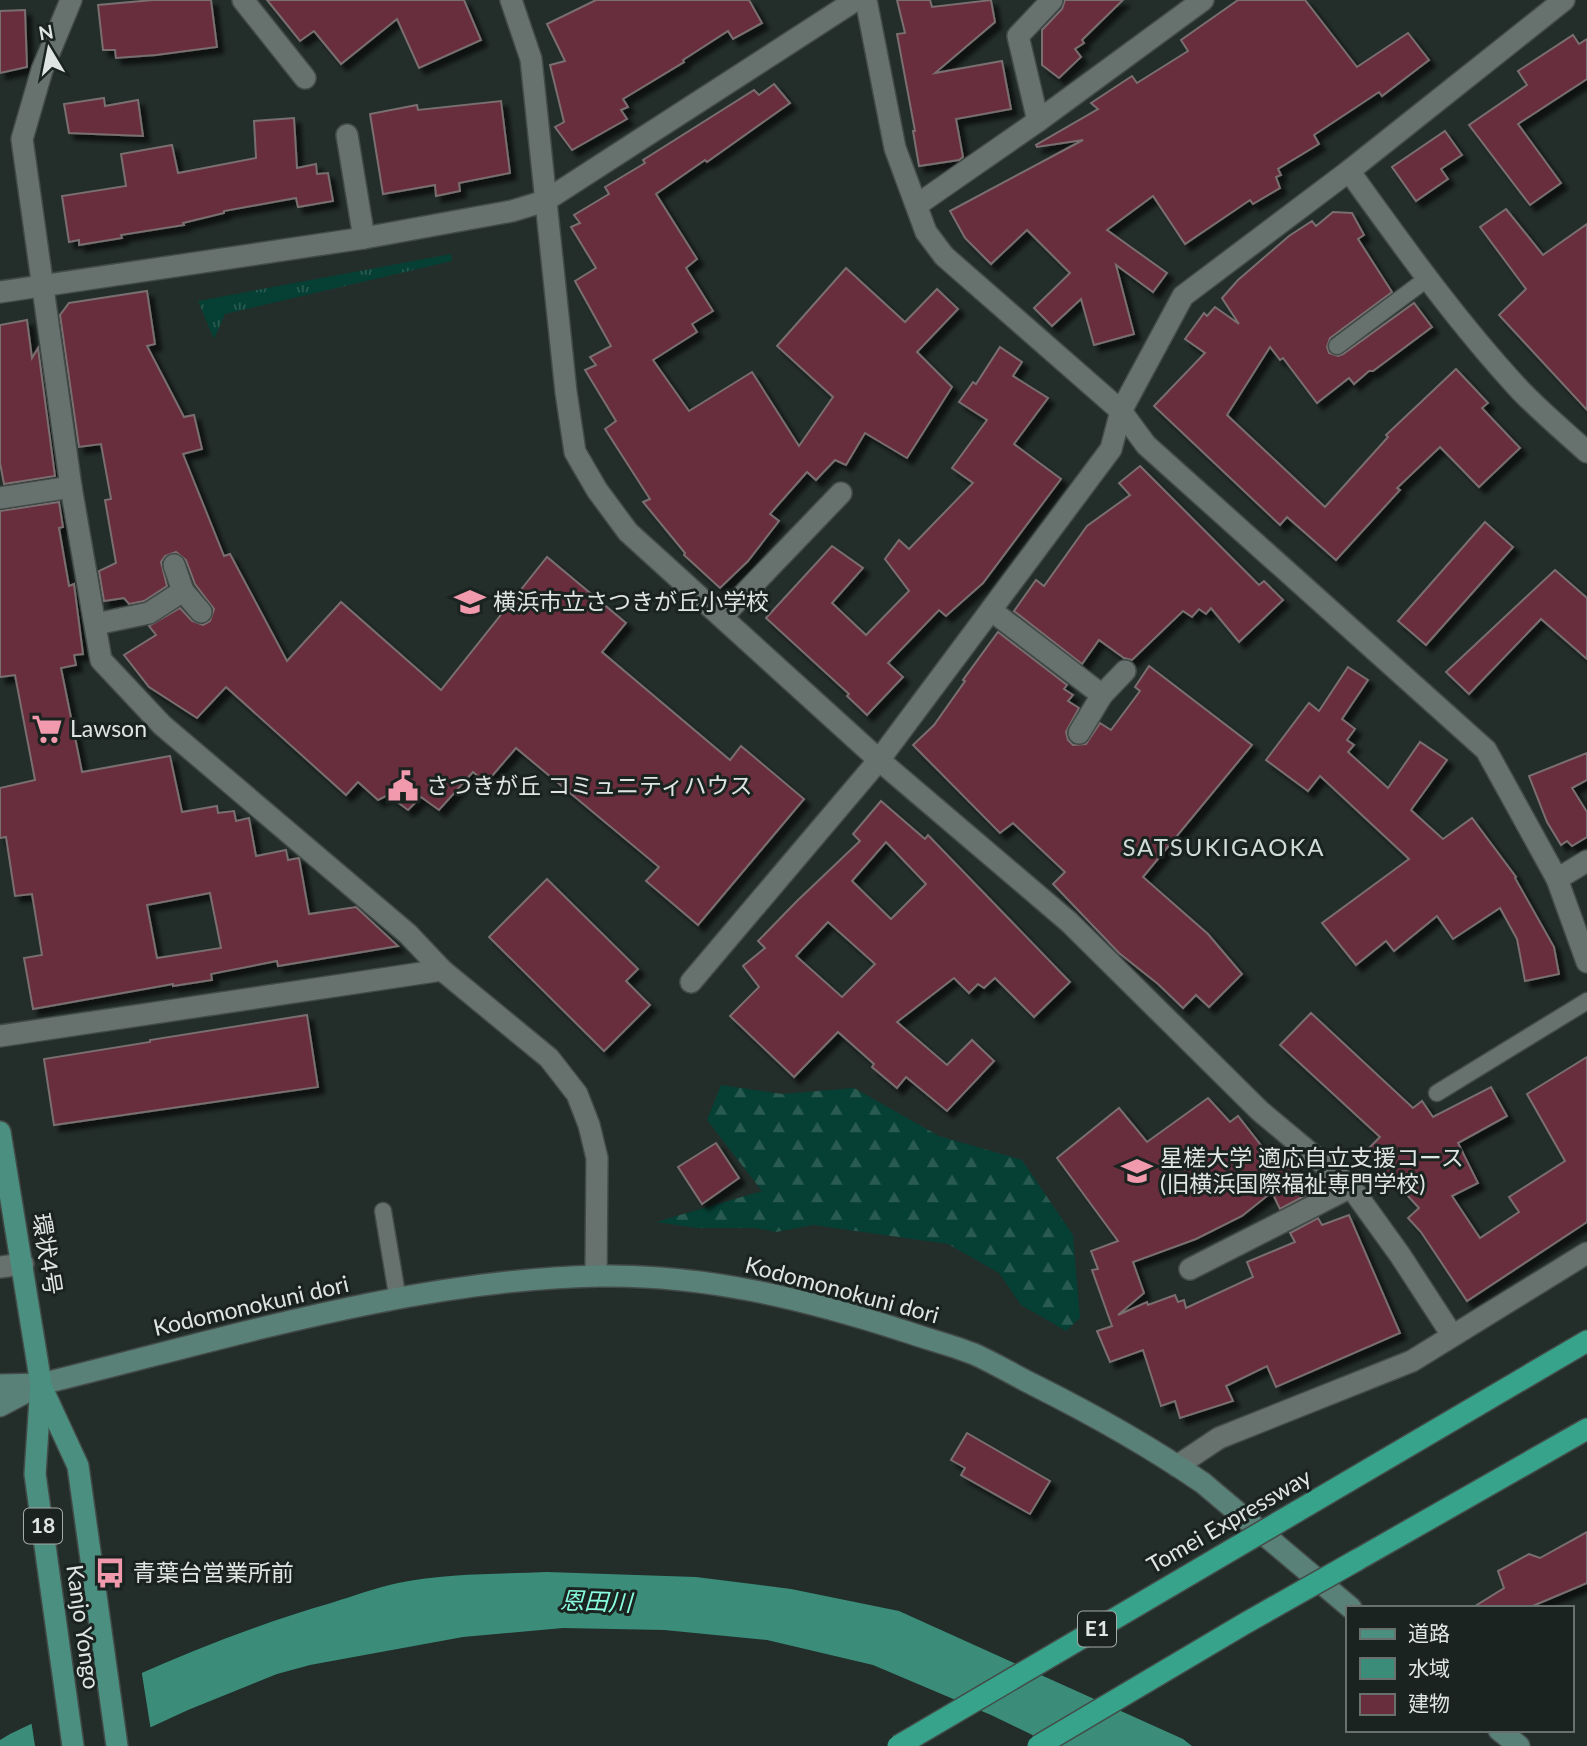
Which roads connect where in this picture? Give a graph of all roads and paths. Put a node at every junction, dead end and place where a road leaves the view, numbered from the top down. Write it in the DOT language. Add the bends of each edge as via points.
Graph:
graph roads {
  1 [pos="71,0"];
  2 [pos="243,0"];
  3 [pos="511,0"];
  4 [pos="856,0"];
  5 [pos="866,0"];
  6 [pos="1052,0"];
  7 [pos="1203,0"];
  8 [pos="1564,0"];
  9 [pos="305,78"];
  10 [pos="1038,121"];
  11 [pos="347,135"];
  12 [pos="1349,171"];
  13 [pos="545,201"];
  14 [pos="917,205"];
  15 [pos="364,237"];
  16 [pos="1428,278"];
  17 [pos="42,286"];
  18 [pos="0,292"];
  19 [pos="1337,346"];
  20 [pos="1121,411"];
  21 [pos="1587,452"];
  22 [pos="71,487"];
  23 [pos="0,498"];
  24 [pos="827,498"];
  25 [pos="174,565"];
  26 [pos="183,591"];
  27 [pos="201,611"];
  28 [pos="992,611"];
  29 [pos="723,617"];
  30 [pos="96,624"];
  31 [pos="1125,671"];
  32 [pos="1102,695"];
  33 [pos="1079,733"];
  34 [pos="879,760"];
  35 [pos="1587,861"];
  36 [pos="1557,879"];
  37 [pos="1587,962"];
  38 [pos="442,970"];
  39 [pos="691,982"];
  40 [pos="1587,1001"];
  41 [pos="0,1037"];
  42 [pos="1437,1093"];
  43 [pos="0,1132"];
  44 [pos="1351,1187"];
  45 [pos="383,1211"];
  46 [pos="1587,1253"];
  47 [pos="23,1264"];
  48 [pos="0,1267"];
  49 [pos="1190,1269"];
  50 [pos="596,1276"];
  51 [pos="398,1300"];
  52 [pos="1452,1335"];
  53 [pos="1587,1341"];
  54 [pos="41,1384"];
  55 [pos="0,1385"];
  56 [pos="0,1406"];
  57 [pos="1587,1429"];
  58 [pos="1177,1466"];
  59 [pos="1349,1606"];
  60 [pos="1502,1732"];
  61 [pos="72,1746"];
  62 [pos="117,1746"];
  63 [pos="898,1746"];
  64 [pos="1038,1746"];
  65 [pos="1519,1746"];
  1 -- 17 [label="street" via="42,69 22,139"];
  2 -- 9 [label="street"];
  3 -- 13 [label="street" via="531,59"];
  4 -- 13 [label="street"];
  5 -- 14 [label="street" via="895,148"];
  6 -- 10 [label="street" via="1018,36"];
  7 -- 10 [label="street"];
  8 -- 12 [label="street"];
  10 -- 14 [label="street"];
  11 -- 15 [label="street"];
  12 -- 16 [label="street"];
  12 -- 20 [label="street" via="1183,296"];
  13 -- 15 [label="street"];
  13 -- 29 [label="street" via="575,452 628,532"];
  14 -- 20 [label="street" via="926,232 944,256"];
  15 -- 17 [label="street"];
  16 -- 19 [label="lane"];
  16 -- 21 [label="street" via="1523,393"];
  17 -- 18 [label="street"];
  17 -- 22 [label="street"];
  20 -- 28 [label="street" via="1111,449"];
  20 -- 36 [label="street" via="1146,445 1486,750"];
  22 -- 23 [label="street"];
  22 -- 30 [label="street"];
  24 -- 29 [label="street"];
  25 -- 26 [label="street"];
  26 -- 27 [label="street"];
  26 -- 30 [label="street" via="149,613"];
  28 -- 32 [label="street"];
  28 -- 34 [label="street"];
  29 -- 34 [label="street"];
  30 -- 38 [label="street" via="101,660 162,725 408,934"];
  31 -- 32 [label="street"];
  32 -- 33 [label="street"];
  34 -- 39 [label="street"];
  34 -- 44 [label="street" via="1069,922 1260,1111"];
  35 -- 36 [label="street"];
  36 -- 37 [label="street"];
  38 -- 41 [label="street"];
  38 -- 50 [label="street" via="549,1058 577,1094 597,1158"];
  40 -- 42 [label="lane"];
  43 -- 47 [label="main road, 環状4号 / 18"];
  44 -- 49 [label="street"];
  44 -- 52 [label="street"];
  45 -- 51 [label="lane"];
  46 -- 52 [label="street"];
  47 -- 48 [label="street"];
  47 -- 54 [label="main road, 環状4号 / 18"];
  50 -- 51 [label="main road, Kodomonokuni dori"];
  50 -- 58 [label="main road, Kodomonokuni dori" via="683,1280 775,1294 973,1354 1066,1401"];
  51 -- 54 [label="main road, Kodomonokuni dori"];
  52 -- 58 [label="street" via="1412,1361 1219,1438"];
  53 -- 63 [label="highway, Tomei Expressway / E1, bridge"];
  54 -- 55 [label="main road, Kodomonokuni dori"];
  54 -- 56 [label="main road, Kodomonokuni dori"];
  54 -- 61 [label="main road, Kanjo Yongo / 18" via="35,1474"];
  54 -- 62 [label="main road, Kanjo Yongo / 18" via="78,1466"];
  57 -- 64 [label="highway, bridge"];
  58 -- 59 [label="main road, Kodomonokuni dori"];
  60 -- 65 [label="main road"];
}
